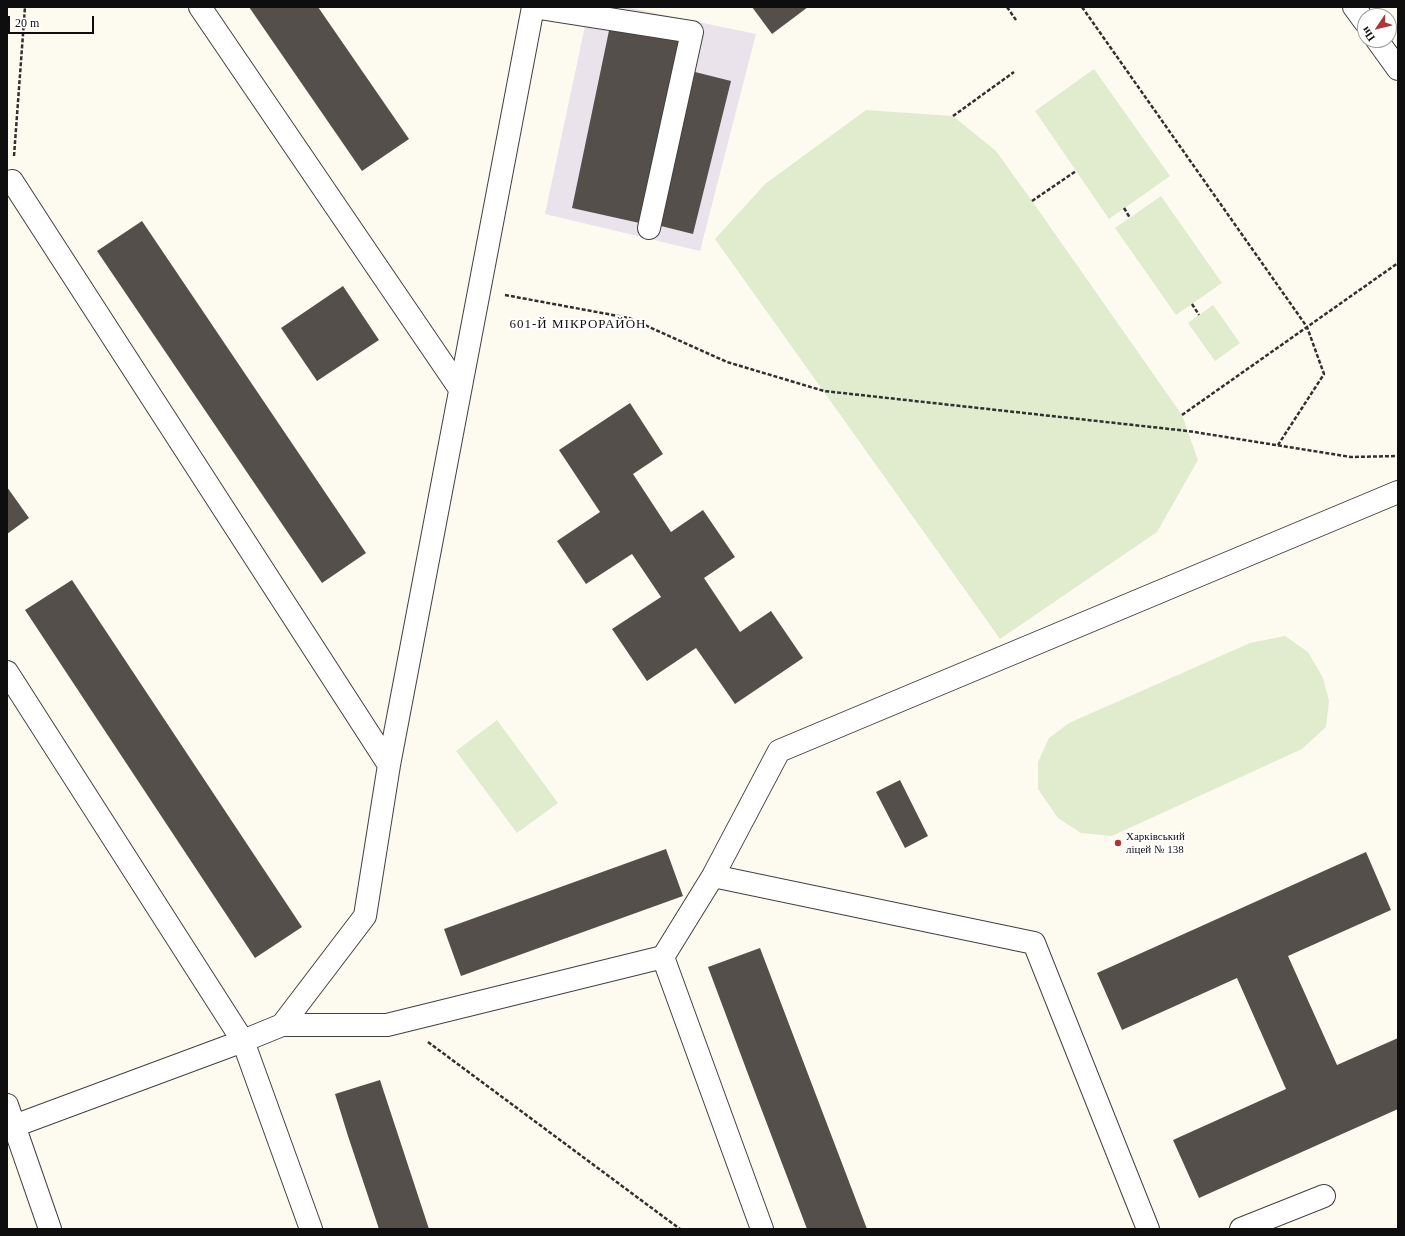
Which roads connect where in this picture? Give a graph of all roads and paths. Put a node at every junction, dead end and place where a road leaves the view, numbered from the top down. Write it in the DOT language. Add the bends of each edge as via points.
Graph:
graph roads {
  1 [pos="25,7"];
  2 [pos="200,7"];
  3 [pos="533,7"];
  4 [pos="1007,7"];
  5 [pos="1082,7"];
  6 [pos="1016,20"];
  7 [pos="1383,48"];
  8 [pos="1398,69"];
  9 [pos="1014,72"];
  10 [pos="953,116"];
  11 [pos="1076,171"];
  12 [pos="10,183"];
  13 [pos="1032,201"];
  14 [pos="1124,208"];
  15 [pos="1130,218"];
  16 [pos="649,228"];
  17 [pos="1398,263"];
  18 [pos="479,290"];
  19 [pos="1192,304"];
  20 [pos="1199,315"];
  21 [pos="1308,327"];
  22 [pos="460,389"];
  23 [pos="1182,415"];
  24 [pos="1278,445"];
  25 [pos="1398,456"];
  26 [pos="1398,492"];
  27 [pos="7,672"];
  28 [pos="389,765"];
  29 [pos="713,876"];
  30 [pos="664,957"];
  31 [pos="400,1021"];
  32 [pos="282,1025"];
  33 [pos="243,1041"];
  34 [pos="7,1105"];
  35 [pos="14,1126"];
  36 [pos="1324,1196"];
  37 [pos="50,1229"];
  38 [pos="311,1229"];
  39 [pos="680,1229"];
  40 [pos="762,1229"];
  41 [pos="1148,1229"];
  42 [pos="1241,1229"];
  1 -- 12 [label="path"];
  2 -- 22 [label="lane"];
  3 -- 16 [label="lane" via="692,32"];
  3 -- 18 [label="lane"];
  4 -- 6 [label="path"];
  5 -- 21 [label="path"];
  7 -- 8 [label="lane"];
  9 -- 10 [label="path"];
  11 -- 13 [label="path"];
  12 -- 28 [label="lane"];
  14 -- 15 [label="path"];
  17 -- 21 [label="path"];
  18 -- 22 [label="lane"];
  18 -- 24 [label="path" via="629,318 727,362 824,391 1188,431"];
  19 -- 20 [label="path"];
  21 -- 23 [label="path"];
  21 -- 24 [label="path" via="1324,374"];
  22 -- 28 [label="lane"];
  24 -- 25 [label="path" via="1351,457"];
  26 -- 29 [label="lane" via="779,751"];
  27 -- 33 [label="lane"];
  28 -- 32 [label="lane" via="365,916"];
  29 -- 30 [label="lane"];
  29 -- 41 [label="lane" via="1034,943"];
  30 -- 31 [label="lane"];
  30 -- 40 [label="lane"];
  31 -- 32 [label="lane" via="387,1025"];
  31 -- 39 [label="path"];
  32 -- 33 [label="lane"];
  33 -- 35 [label="lane"];
  33 -- 38 [label="lane"];
  34 -- 35 [label="lane"];
  35 -- 37 [label="lane"];
  36 -- 42 [label="lane"];
}
